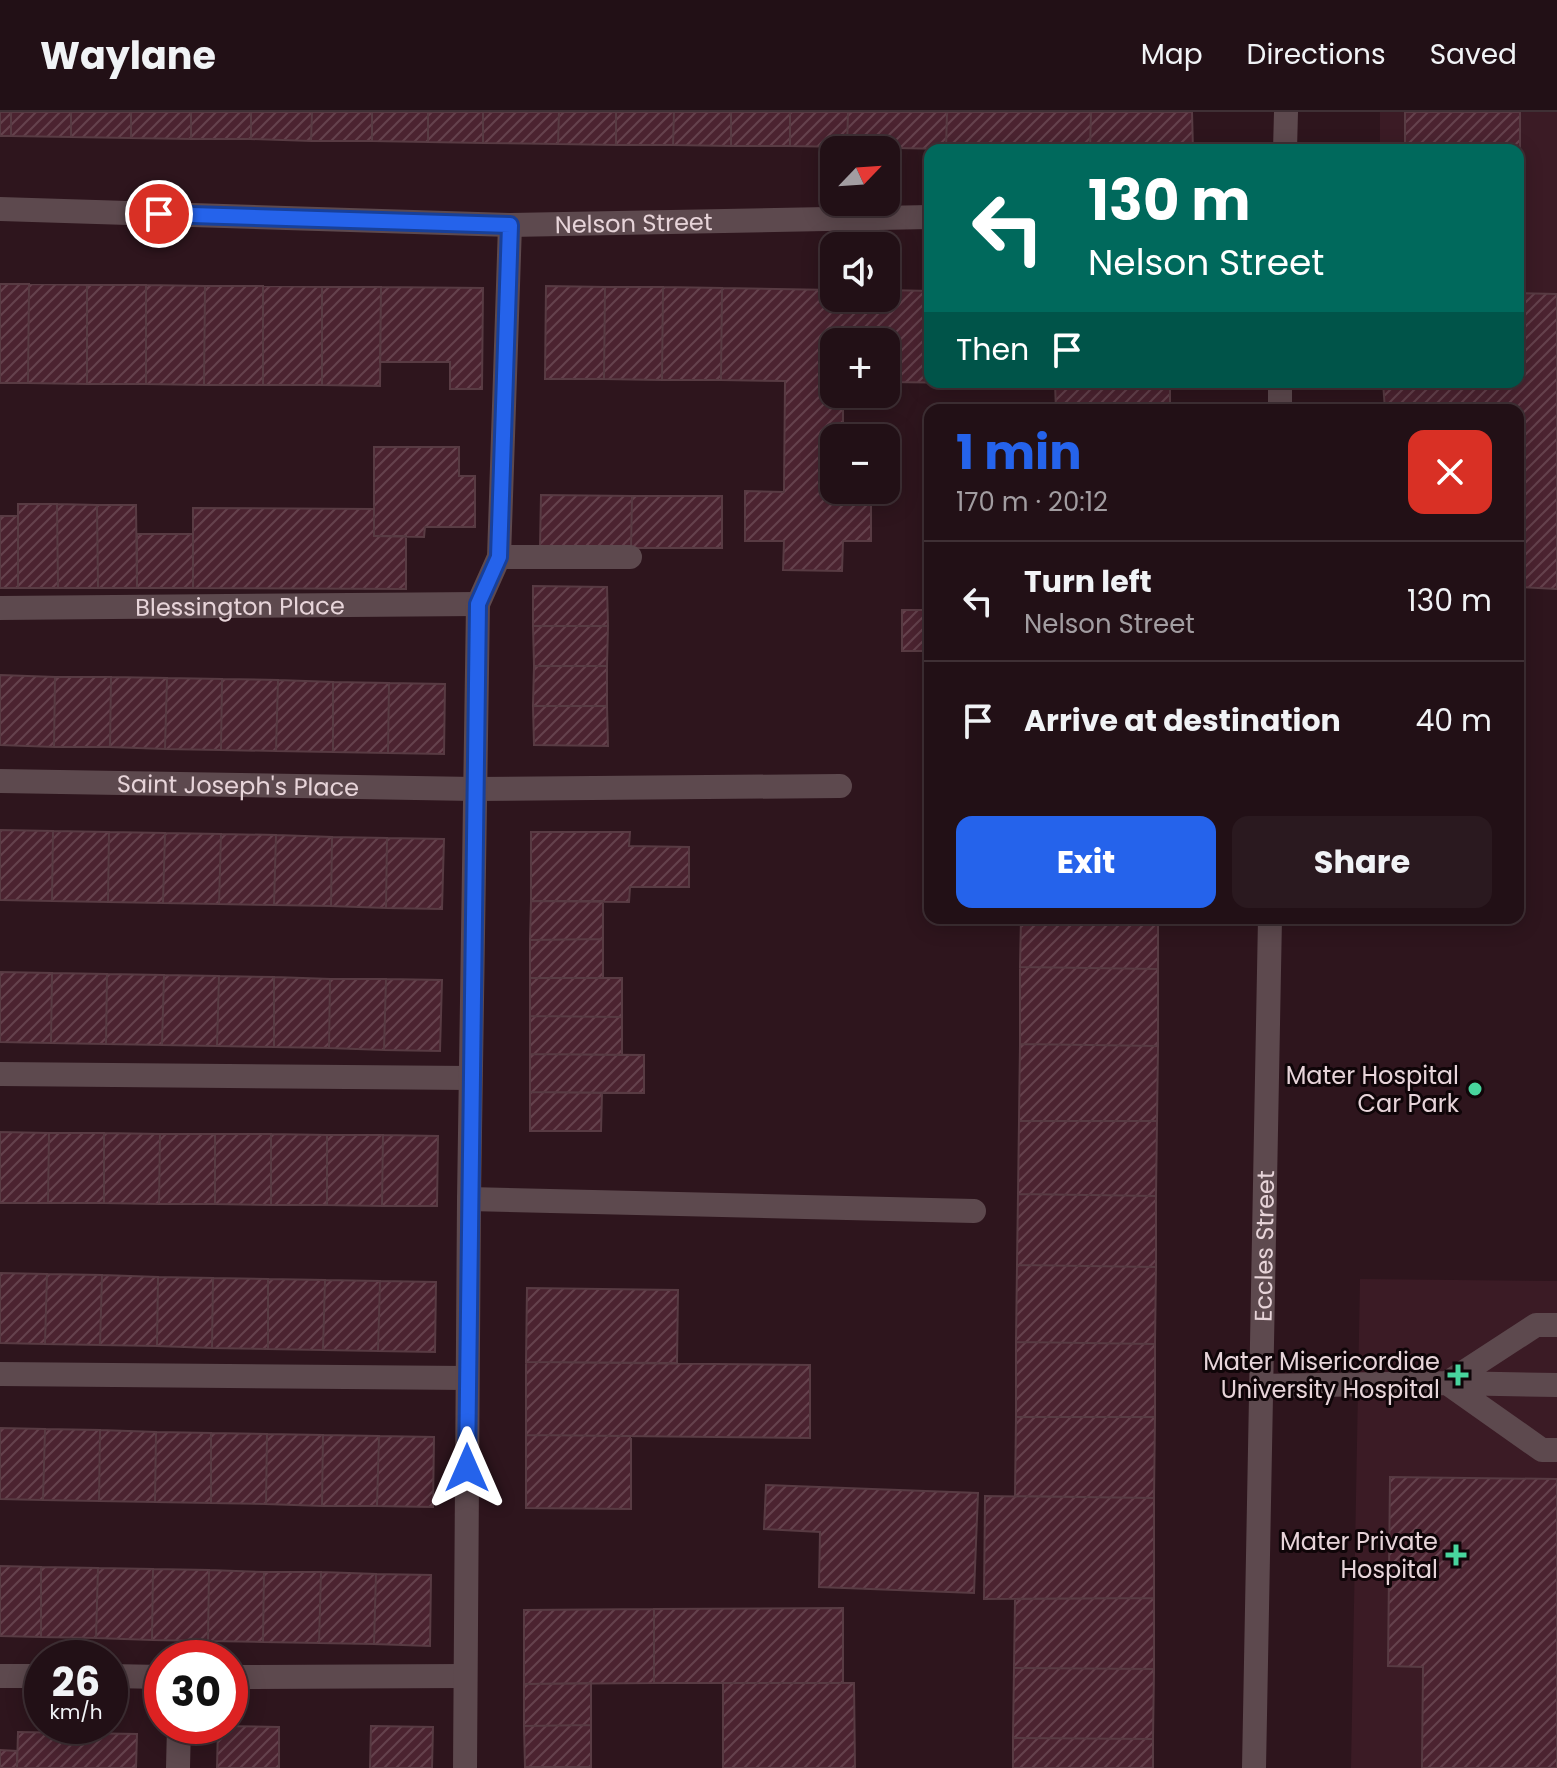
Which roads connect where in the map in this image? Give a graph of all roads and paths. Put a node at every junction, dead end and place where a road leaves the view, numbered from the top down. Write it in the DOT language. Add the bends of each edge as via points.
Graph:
graph roads {
  1 [pos="1286,112"];
  2 [pos="1285,144"];
  3 [pos="0,209"];
  4 [pos="924,217"];
  5 [pos="510,225"];
  6 [pos="499,557"];
  7 [pos="630,557"];
  8 [pos="478,604"];
  9 [pos="0,608"];
  10 [pos="0,781"];
  11 [pos="840,786"];
  12 [pos="474,789"];
  13 [pos="1270,924"];
  14 [pos="0,1074"];
  15 [pos="470,1078"];
  16 [pos="469,1199"];
  17 [pos="974,1211"];
  18 [pos="1557,1325"];
  19 [pos="0,1374"];
  20 [pos="467,1378"];
  21 [pos="1447,1383"];
  22 [pos="1557,1385"];
  23 [pos="1262,1386"];
  24 [pos="1557,1450"];
  25 [pos="0,1676"];
  26 [pos="24,1676"];
  27 [pos="464,1676"];
  28 [pos="248,1677"];
  29 [pos="179,1744"];
  30 [pos="178,1768"];
  31 [pos="465,1768"];
  32 [pos="1254,1768"];
  1 -- 2 [label="street"];
  3 -- 5 [label="street, Nelson Street"];
  4 -- 5 [label="street, Nelson Street"];
  5 -- 6 [label="street"];
  6 -- 7 [label="street"];
  6 -- 8 [label="street"];
  8 -- 9 [label="street, Blessington Place"];
  8 -- 12 [label="street"];
  10 -- 12 [label="street, Saint Joseph's Place"];
  11 -- 12 [label="street, Saint Joseph's Place"];
  12 -- 15 [label="street"];
  13 -- 23 [label="street, Eccles Street"];
  14 -- 15 [label="street"];
  15 -- 16 [label="street"];
  16 -- 17 [label="street"];
  16 -- 20 [label="street"];
  18 -- 21 [label="street" via="1536,1325"];
  19 -- 20 [label="street"];
  20 -- 27 [label="street"];
  21 -- 22 [label="street"];
  21 -- 23 [label="street"];
  21 -- 24 [label="street" via="1542,1450"];
  23 -- 32 [label="street, Eccles Street"];
  25 -- 26 [label="street"];
  27 -- 28 [label="street"];
  27 -- 31 [label="street"];
  29 -- 30 [label="street"];
}
